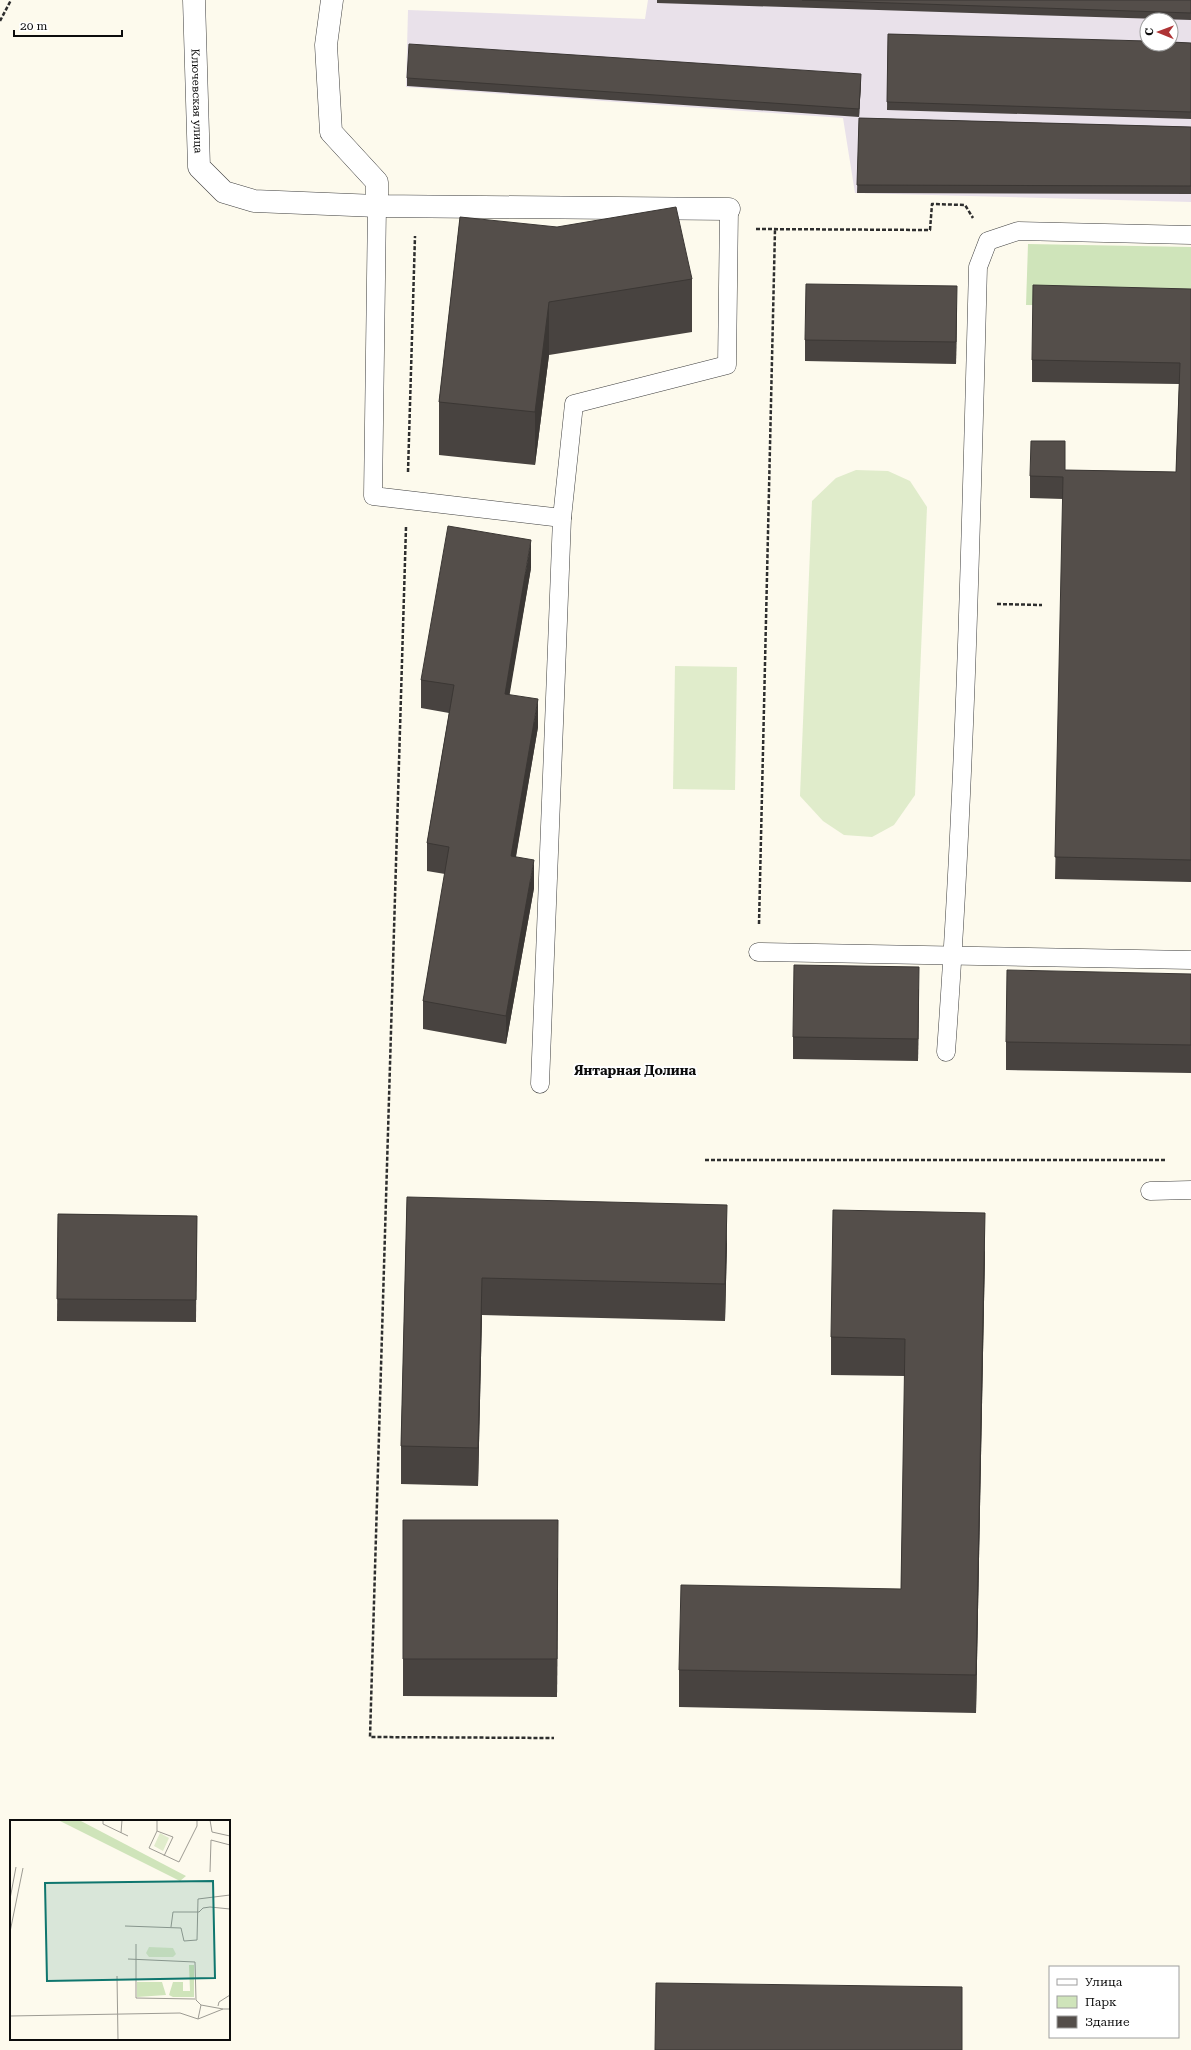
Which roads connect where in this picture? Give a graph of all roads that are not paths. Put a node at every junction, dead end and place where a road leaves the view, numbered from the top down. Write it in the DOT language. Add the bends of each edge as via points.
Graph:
graph roads {
  1 [pos="194,0"];
  2 [pos="332,0"];
  3 [pos="377,206"];
  4 [pos="729,219"];
  5 [pos="1191,235"];
  6 [pos="562,518"];
  7 [pos="758,952"];
  8 [pos="953,955"];
  9 [pos="1191,960"];
  10 [pos="946,1052"];
  11 [pos="540,1084"];
  12 [pos="1191,1190"];
  13 [pos="1150,1191"];
  1 -- 3 [label="street, Ключевская улица" via="199,167 224,192 254,201"];
  2 -- 3 [label="street" via="326,45 331,132 377,182"];
  3 -- 4 [label="street"];
  3 -- 6 [label="lane" via="373,496"];
  4 -- 6 [label="lane" via="727,365 574,404"];
  5 -- 8 [label="lane" via="1018,231 988,241 978,267 968,604"];
  6 -- 11 [label="lane"];
  7 -- 8 [label="lane"];
  8 -- 9 [label="lane"];
  8 -- 10 [label="lane"];
  12 -- 13 [label="lane"];
}
